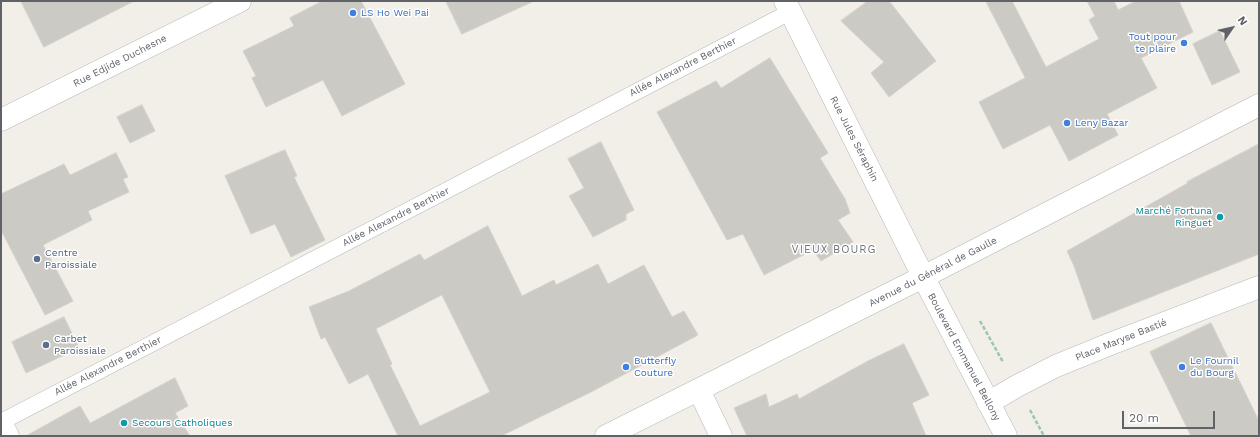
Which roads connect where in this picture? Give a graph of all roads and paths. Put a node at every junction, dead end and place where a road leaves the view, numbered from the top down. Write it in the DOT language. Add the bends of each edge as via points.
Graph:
graph roads {
  1 [pos="240,1"];
  2 [pos="788,6"];
  3 [pos="1259,105"];
  4 [pos="1,120"];
  5 [pos="923,277"];
  6 [pos="1259,287"];
  7 [pos="978,319"];
  8 [pos="1017,386"];
  9 [pos="699,390"];
  10 [pos="988,403"];
  11 [pos="1,422"];
  12 [pos="8,436"];
  13 [pos="606,436"];
  14 [pos="721,436"];
  15 [pos="1006,436"];
  16 [pos="1044,436"];
  1 -- 4 [label="street, Rue Edjide Duchesne"];
  2 -- 5 [label="street, Rue Jules Séraphin"];
  2 -- 11 [label="lane, Allée Alexandre Berthier"];
  3 -- 5 [label="street, Avenue du Général de Gaulle"];
  5 -- 9 [label="street, Avenue du Général de Gaulle"];
  5 -- 10 [label="street, Boulevard Emmanuel Bellony"];
  6 -- 8 [label="street, Place Maryse Bastié" via="1056,366"];
  7 -- 8 [label="path"];
  8 -- 10 [label="street, Place Maryse Bastié"];
  8 -- 16 [label="path"];
  9 -- 13 [label="street, Avenue du Général de Gaulle"];
  9 -- 14 [label="street"];
  10 -- 15 [label="street, Boulevard Emmanuel Bellony"];
  11 -- 12 [label="street"];
}
